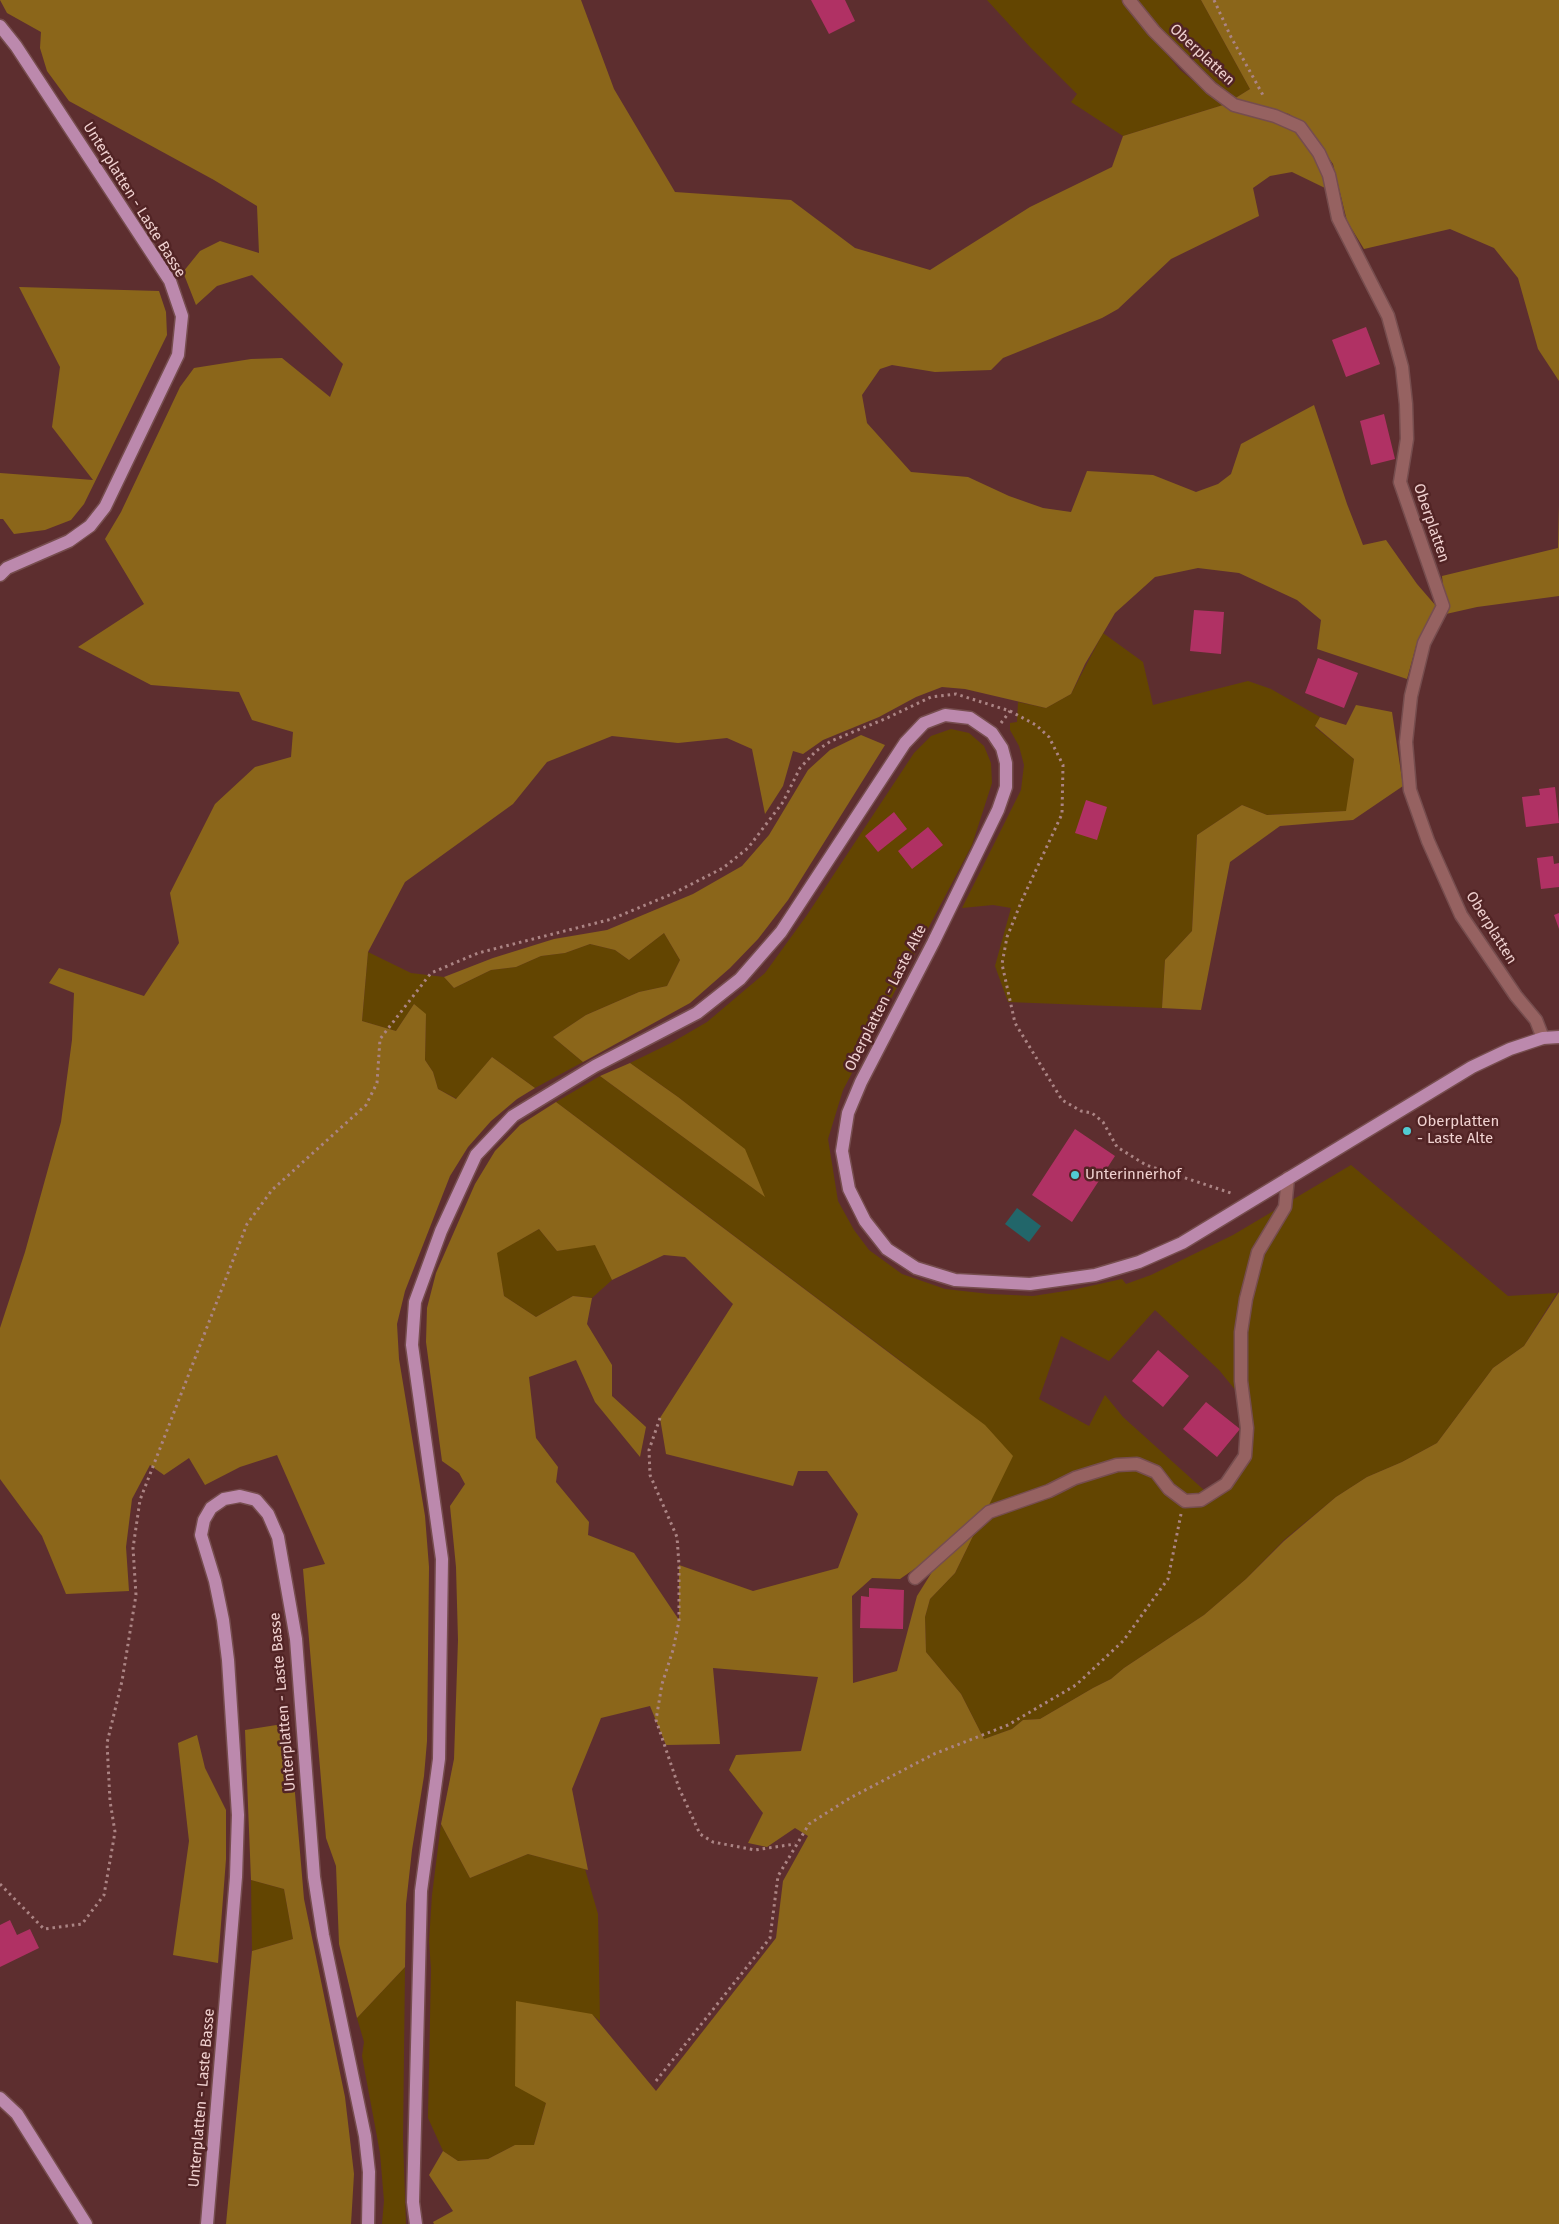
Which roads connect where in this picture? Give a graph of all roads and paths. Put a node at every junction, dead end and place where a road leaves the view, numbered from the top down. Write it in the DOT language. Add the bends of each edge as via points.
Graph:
graph roads {
  1 [pos="1129,0"];
  2 [pos="1214,0"];
  3 [pos="0,26"];
  4 [pos="1275,116"];
  5 [pos="0,575"];
  6 [pos="1559,1037"];
  7 [pos="1543,1038"];
  8 [pos="1288,1178"];
  9 [pos="1253,1200"];
  10 [pos="660,1418"];
  11 [pos="1184,1501"];
  12 [pos="915,1578"];
  13 [pos="796,1844"];
  14 [pos="0,1884"];
  15 [pos="656,2081"];
  16 [pos="0,2098"];
  17 [pos="86,2224"];
  18 [pos="208,2224"];
  19 [pos="368,2224"];
  20 [pos="416,2224"];
  1 -- 4 [label="street, Oberplatten" via="1154,31 1211,88 1234,105"];
  2 -- 4 [label="path"];
  3 -- 5 [label="main road, Unterplatten - Laste Basse" via="170,281 182,316 178,355 105,506 90,526 69,541 7,568"];
  4 -- 7 [label="street, Oberplatten" via="1300,127 1319,153 1329,175 1338,218 1388,316 1402,367 1407,438 1400,482 1443,606 1424,643 1411,696 1406,742 1410,790 1428,841 1461,915 1536,1020"];
  6 -- 7 [label="main road, Oberplatten - Laste Alte"];
  7 -- 8 [label="main road, Oberplatten - Laste Alte" via="1472,1067"];
  8 -- 9 [label="main road, Oberplatten - Laste Alte"];
  8 -- 11 [label="street" via="1285,1207 1258,1252 1242,1324 1241,1381 1247,1428 1246,1456 1226,1484 1201,1500"];
  9 -- 14 [label="path" via="1146,1165 1117,1147 1103,1122 1062,1100 1015,1023 1002,964 1007,937 1062,814 1062,765 1049,737 1036,725 1010,711 956,694 931,697 831,741 800,768 783,802 748,848 723,868 612,919 478,953 431,973 380,1038 377,1083 366,1105 272,1190 247,1224 140,1500 132,1548 136,1595 122,1681 107,1743 115,1832 104,1895 82,1924 44,1929"];
  9 -- 20 [label="main road, Oberplatten - Laste Alte" via="1182,1243 1139,1262 1095,1275 1030,1284 955,1280 916,1268 887,1249 865,1221 849,1189 842,1151 848,1113 1006,787 1006,763 1002,748 992,732 970,718 945,715 924,723 905,743 781,932 740,979 697,1013 595,1066 513,1116 476,1155 440,1230 415,1302 412,1345 442,1559 439,1759 421,1891 413,2202"];
  10 -- 13 [label="path" via="649,1450 650,1475 677,1537 679,1621 656,1720 700,1834 713,1842 755,1850"];
  11 -- 12 [label="street" via="1156,1472 1137,1464 1118,1465 1075,1478 1049,1491 989,1512"];
  11 -- 13 [label="path" via="1168,1580 1123,1641 1076,1685 1008,1725 934,1754 850,1798 809,1824"];
  13 -- 15 [label="path" via="778,1876 770,1938"];
  16 -- 17 [label="main road" via="17,2114"];
  18 -- 19 [label="main road, Unterplatten - Laste Basse" via="236,1877 238,1815 223,1620 201,1535 211,1508 224,1499 240,1496 256,1500 268,1514 278,1537 296,1639 314,1877 365,2136 369,2172"];
}
